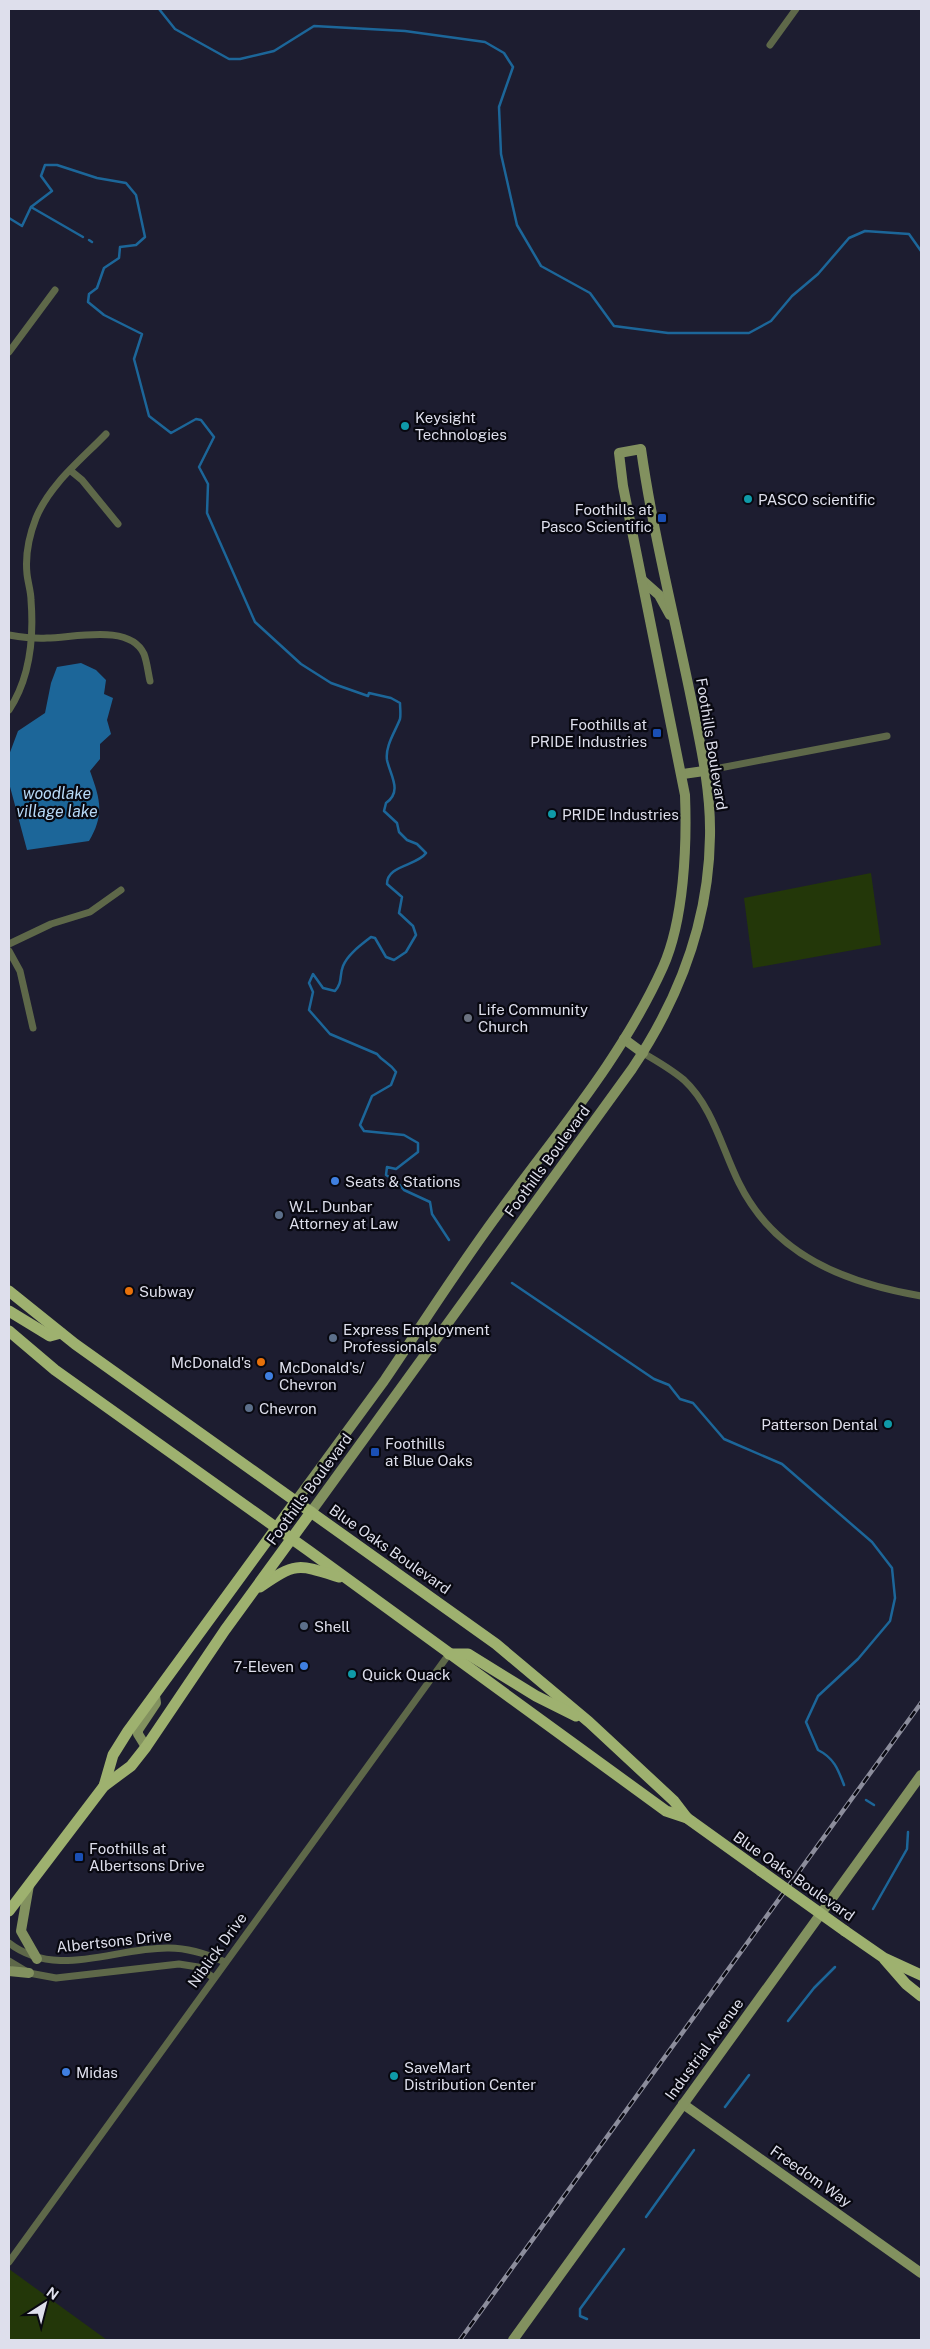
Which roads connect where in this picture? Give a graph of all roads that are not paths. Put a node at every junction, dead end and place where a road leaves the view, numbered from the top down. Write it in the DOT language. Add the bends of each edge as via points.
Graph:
graph roads {
  1 [pos="796,9"];
  2 [pos="770,44"];
  3 [pos="55,290"];
  4 [pos="9,352"];
  5 [pos="106,434"];
  6 [pos="71,471"];
  7 [pos="118,524"];
  8 [pos="642,580"];
  9 [pos="676,624"];
  10 [pos="9,635"];
  11 [pos="30,638"];
  12 [pos="150,681"];
  13 [pos="9,710"];
  14 [pos="887,736"];
  15 [pos="704,771"];
  16 [pos="683,774"];
  17 [pos="121,890"];
  18 [pos="9,944"];
  19 [pos="9,950"];
  20 [pos="34,1028"];
  21 [pos="624,1039"];
  22 [pos="643,1052"];
  23 [pos="9,1291"];
  24 [pos="921,1296"];
  25 [pos="9,1311"];
  26 [pos="9,1330"];
  27 [pos="61,1333"];
  28 [pos="296,1501"];
  29 [pos="311,1512"];
  30 [pos="277,1527"];
  31 [pos="292,1538"];
  32 [pos="351,1581"];
  33 [pos="252,1592"];
  34 [pos="448,1654"];
  35 [pos="155,1696"];
  36 [pos="588,1722"];
  37 [pos="146,1747"];
  38 [pos="921,1776"];
  39 [pos="104,1786"];
  40 [pos="687,1818"];
  41 [pos="30,1883"];
  42 [pos="9,1911"];
  43 [pos="9,1943"];
  44 [pos="884,1958"];
  45 [pos="37,1959"];
  46 [pos="9,1961"];
  47 [pos="225,1962"];
  48 [pos="9,1971"];
  49 [pos="29,1973"];
  50 [pos="921,1975"];
  51 [pos="214,1978"];
  52 [pos="921,1996"];
  53 [pos="683,2104"];
  54 [pos="9,2262"];
  55 [pos="921,2273"];
  56 [pos="513,2340"];
  1 -- 2 [label="street"];
  3 -- 4 [label="street"];
  5 -- 6 [label="street"];
  6 -- 7 [label="street"];
  6 -- 11 [label="street" via="51,490 30,535 26,564 31,599"];
  8 -- 9 [label="street" via="659,595"];
  8 -- 9 [label="street, Foothills Boulevard" via="628,518 619,453 641,449"];
  8 -- 16 [label="street, Foothills Boulevard"];
  9 -- 15 [label="street, Foothills Boulevard"];
  10 -- 11 [label="street"];
  11 -- 12 [label="street" via="100,634 127,639 144,654"];
  11 -- 13 [label="street" via="27,672"];
  14 -- 15 [label="street"];
  15 -- 16 [label="street"];
  15 -- 22 [label="street, Foothills Boulevard" via="710,837 701,916 672,1000"];
  16 -- 21 [label="street, Foothills Boulevard" via="687,828 674,930 664,965"];
  17 -- 18 [label="street" via="90,912 51,924"];
  19 -- 20 [label="street" via="20,971"];
  21 -- 22 [label="street"];
  21 -- 28 [label="street, Foothills Boulevard"];
  22 -- 24 [label="street" via="684,1081 697,1095 712,1120 748,1200 784,1241 833,1273 870,1286"];
  22 -- 29 [label="street, Foothills Boulevard"];
  23 -- 27 [label="main road, Blue Oaks Boulevard"];
  25 -- 27 [label="main road" via="50,1336"];
  26 -- 30 [label="main road, Blue Oaks Boulevard" via="55,1370"];
  27 -- 28 [label="main road, Blue Oaks Boulevard"];
  28 -- 29 [label="main road, Blue Oaks Boulevard"];
  28 -- 30 [label="main road, Foothills Boulevard"];
  29 -- 31 [label="main road, Foothills Boulevard"];
  29 -- 36 [label="main road, Blue Oaks Boulevard" via="496,1644"];
  30 -- 31 [label="main road, Blue Oaks Boulevard"];
  30 -- 35 [label="main road, Foothills Boulevard"];
  31 -- 32 [label="main road, Blue Oaks Boulevard"];
  31 -- 33 [label="main road, Foothills Boulevard"];
  32 -- 33 [label="main road" via="308,1567 295,1567"];
  32 -- 34 [label="main road, Blue Oaks Boulevard"];
  33 -- 37 [label="main road, Foothills Boulevard"];
  34 -- 36 [label="main road" via="468,1654 536,1696"];
  34 -- 40 [label="main road, Blue Oaks Boulevard" via="666,1811"];
  34 -- 47 [label="street, Niblick Drive"];
  35 -- 37 [label="street" via="156,1703 138,1730"];
  35 -- 39 [label="main road, Foothills Boulevard" via="114,1754"];
  36 -- 40 [label="main road, Blue Oaks Boulevard" via="674,1801"];
  37 -- 39 [label="main road, Foothills Boulevard" via="131,1766"];
  38 -- 53 [label="street, Industrial Avenue"];
  39 -- 41 [label="main road, Foothills Boulevard"];
  40 -- 44 [label="main road, Blue Oaks Boulevard, bridge"];
  41 -- 42 [label="main road, Foothills Boulevard"];
  41 -- 45 [label="street" via="21,1931"];
  43 -- 45 [label="street, Albertsons Drive"];
  44 -- 50 [label="main road, Blue Oaks Boulevard"];
  44 -- 52 [label="main road, Blue Oaks Boulevard"];
  45 -- 47 [label="street, Albertsons Drive" via="67,1961 168,1948 201,1952"];
  46 -- 49 [label="street, Albertsons Drive"];
  47 -- 51 [label="street, Niblick Drive"];
  48 -- 49 [label="street"];
  49 -- 51 [label="street, Albertsons Drive" via="63,1978 179,1964 198,1967"];
  51 -- 54 [label="street, Niblick Drive"];
  53 -- 55 [label="street, Freedom Way"];
  53 -- 56 [label="street, Industrial Avenue"];
}
